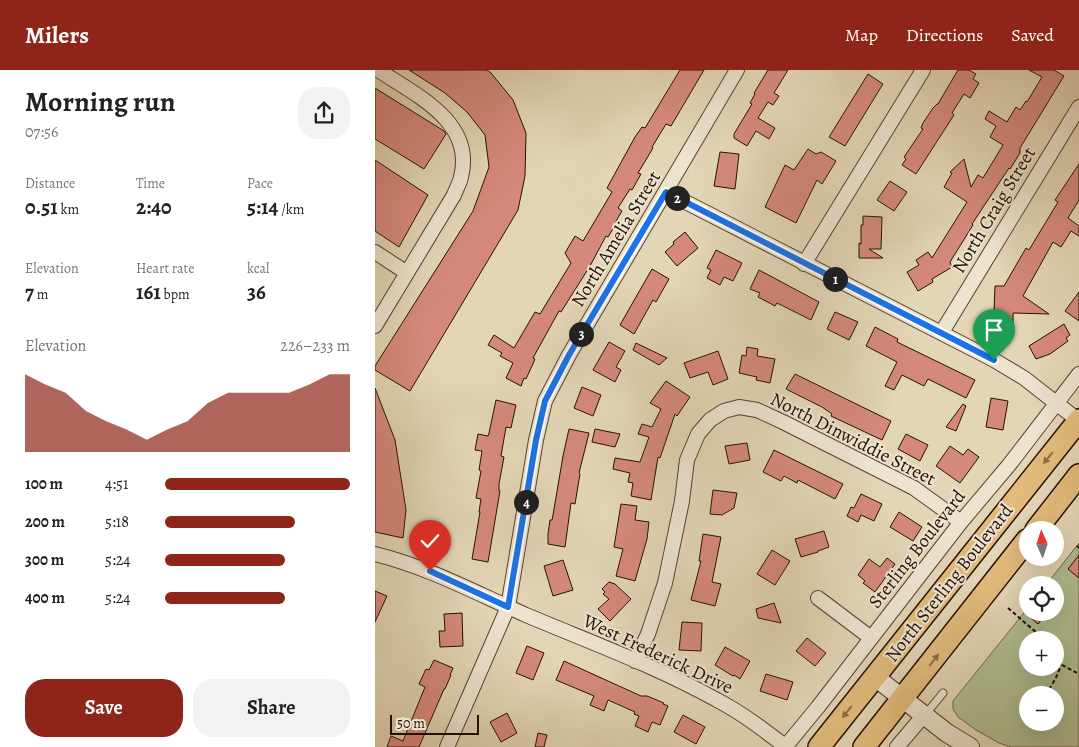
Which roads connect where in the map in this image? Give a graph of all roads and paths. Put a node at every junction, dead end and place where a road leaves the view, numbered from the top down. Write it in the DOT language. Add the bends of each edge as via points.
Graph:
graph roads {
  1 [pos="378,70"];
  2 [pos="737,70"];
  3 [pos="923,70"];
  4 [pos="1079,108"];
  5 [pos="666,192"];
  6 [pos="375,252"];
  7 [pos="804,264"];
  8 [pos="407,273"];
  9 [pos="375,326"];
  10 [pos="942,332"];
  11 [pos="1079,374"];
  12 [pos="1056,404"];
  13 [pos="1079,421"];
  14 [pos="1079,475"];
  15 [pos="1043,521"];
  16 [pos="961,522"];
  17 [pos="1019,550"];
  18 [pos="375,554"];
  19 [pos="818,598"];
  20 [pos="508,607"];
  21 [pos="1009,608"];
  22 [pos="1035,631"];
  23 [pos="871,638"];
  24 [pos="635,661"];
  25 [pos="1064,666"];
  26 [pos="1079,674"];
  27 [pos="875,677"];
  28 [pos="943,693"];
  29 [pos="903,698"];
  30 [pos="924,715"];
  31 [pos="447,747"];
  32 [pos="785,747"];
  33 [pos="819,747"];
  34 [pos="864,747"];
  35 [pos="897,747"];
  36 [pos="970,747"];
  1 -- 8 [label="street" via="436,108 454,129 462,153 461,178 454,195"];
  2 -- 5 [label="street, North Amelia Street"];
  3 -- 7 [label="street"];
  4 -- 10 [label="street, North Craig Street"];
  5 -- 7 [label="street"];
  5 -- 20 [label="street, North Amelia Street" via="545,401"];
  6 -- 8 [label="street"];
  7 -- 10 [label="street"];
  8 -- 9 [label="street"];
  10 -- 12 [label="street" via="1024,378"];
  11 -- 12 [label="street, Sterling Boulevard"];
  12 -- 13 [label="street"];
  12 -- 16 [label="street, Sterling Boulevard"];
  13 -- 27 [label="main road, North Sterling Boulevard, one-way"];
  14 -- 15 [label="main road, North Sterling Boulevard"];
  16 -- 23 [label="street, Sterling Boulevard"];
  16 -- 24 [label="street, North Dinwiddie Street" via="914,488 783,422 757,410 739,407 724,410 698,434 687,460 665,583"];
  29 -- 17 [label="main road, North Sterling Boulevard, one-way"];
  18 -- 20 [label="street, West Frederick Drive" via="430,571"];
  19 -- 23 [label="street"];
  20 -- 24 [label="street, West Frederick Drive"];
  20 -- 31 [label="street, North Amelia Street"];
  21 -- 22 [label="path"];
  23 -- 32 [label="street, Sterling Boulevard"];
  24 -- 32 [label="street, West Frederick Drive" via="718,700"];
  25 -- 26 [label="path"];
  27 -- 29 [label="street"];
  27 -- 33 [label="main road, North Sterling Boulevard, one-way"];
  28 -- 30 [label="lane"];
  29 -- 30 [label="street"];
  29 -- 34 [label="main road, North Sterling Boulevard"];
  30 -- 35 [label="street"];
  30 -- 36 [label="street"];
}
